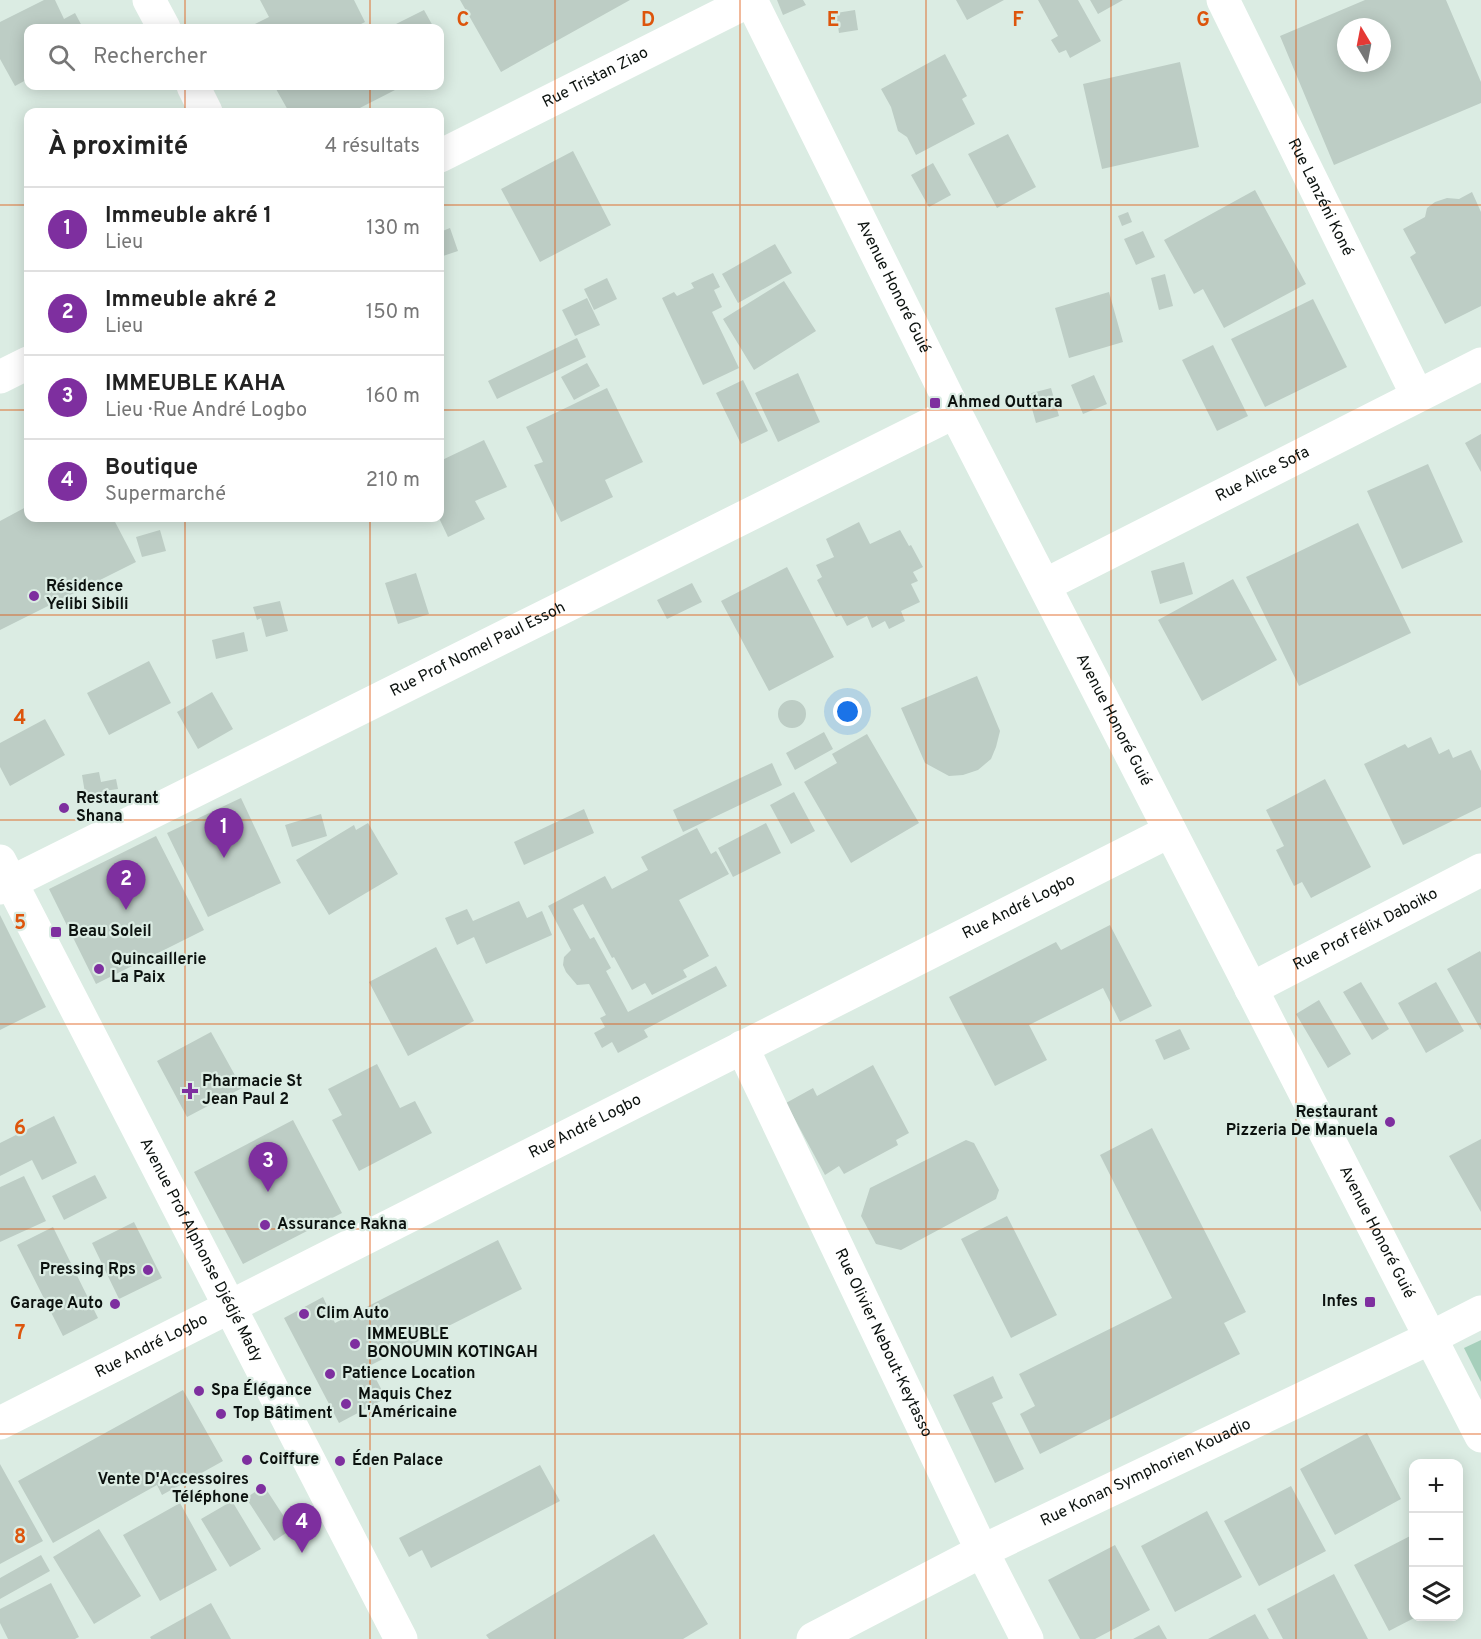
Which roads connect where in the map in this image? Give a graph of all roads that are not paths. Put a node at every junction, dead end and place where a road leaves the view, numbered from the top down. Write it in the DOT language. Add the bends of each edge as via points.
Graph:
graph roads {
  1 [pos="149,0"];
  2 [pos="751,0"];
  3 [pos="1223,0"];
  4 [pos="162,24"];
  5 [pos="195,90"];
  6 [pos="204,108"];
  7 [pos="444,154"];
  8 [pos="1481,364"];
  9 [pos="24,365"];
  10 [pos="0,377"];
  11 [pos="1418,395"];
  12 [pos="955,412"];
  13 [pos="1045,585"];
  14 [pos="1170,831"];
  15 [pos="1481,870"];
  16 [pos="4,877"];
  17 [pos="1251,989"];
  18 [pos="742,1047"];
  19 [pos="230,1307"];
  20 [pos="1481,1312"];
  21 [pos="1430,1338"];
  22 [pos="0,1423"];
  23 [pos="1481,1436"];
  24 [pos="982,1551"];
  25 [pos="401,1639"];
  26 [pos="813,1639"];
  27 [pos="1027,1639"];
  1 -- 4 [label="street"];
  2 -- 7 [label="street, Rue Tristan Ziao"];
  2 -- 12 [label="street, Avenue Honoré Guié"];
  3 -- 11 [label="street, Rue Lanzéni Koné"];
  5 -- 6 [label="street"];
  8 -- 11 [label="street, Rue Alice Sofa"];
  9 -- 10 [label="street"];
  11 -- 13 [label="street, Rue Alice Sofa"];
  12 -- 13 [label="street, Avenue Honoré Guié"];
  12 -- 16 [label="street, Rue Prof Nomel Paul Essoh"];
  13 -- 14 [label="street, Avenue Honoré Guié"];
  14 -- 17 [label="street, Avenue Honoré Guié"];
  14 -- 18 [label="street, Rue André Logbo"];
  15 -- 17 [label="street, Rue Prof Félix Daboiko"];
  16 -- 19 [label="street, Avenue Prof Alphonse Djédjé Mady"];
  17 -- 21 [label="street, Avenue Honoré Guié"];
  18 -- 19 [label="street, Rue André Logbo"];
  18 -- 24 [label="street, Rue Olivier Nebout-Keytasso"];
  19 -- 22 [label="street, Rue André Logbo"];
  19 -- 25 [label="street, Avenue Prof Alphonse Djédjé Mady"];
  20 -- 21 [label="street, Rue Konan Symphorien Kouadio"];
  21 -- 23 [label="street, Avenue Honoré Guié"];
  21 -- 24 [label="street, Rue Konan Symphorien Kouadio"];
  24 -- 26 [label="street, Rue Konan Symphorien Kouadio"];
  24 -- 27 [label="street, Rue Olivier Nebout-Keytasso"];
}
